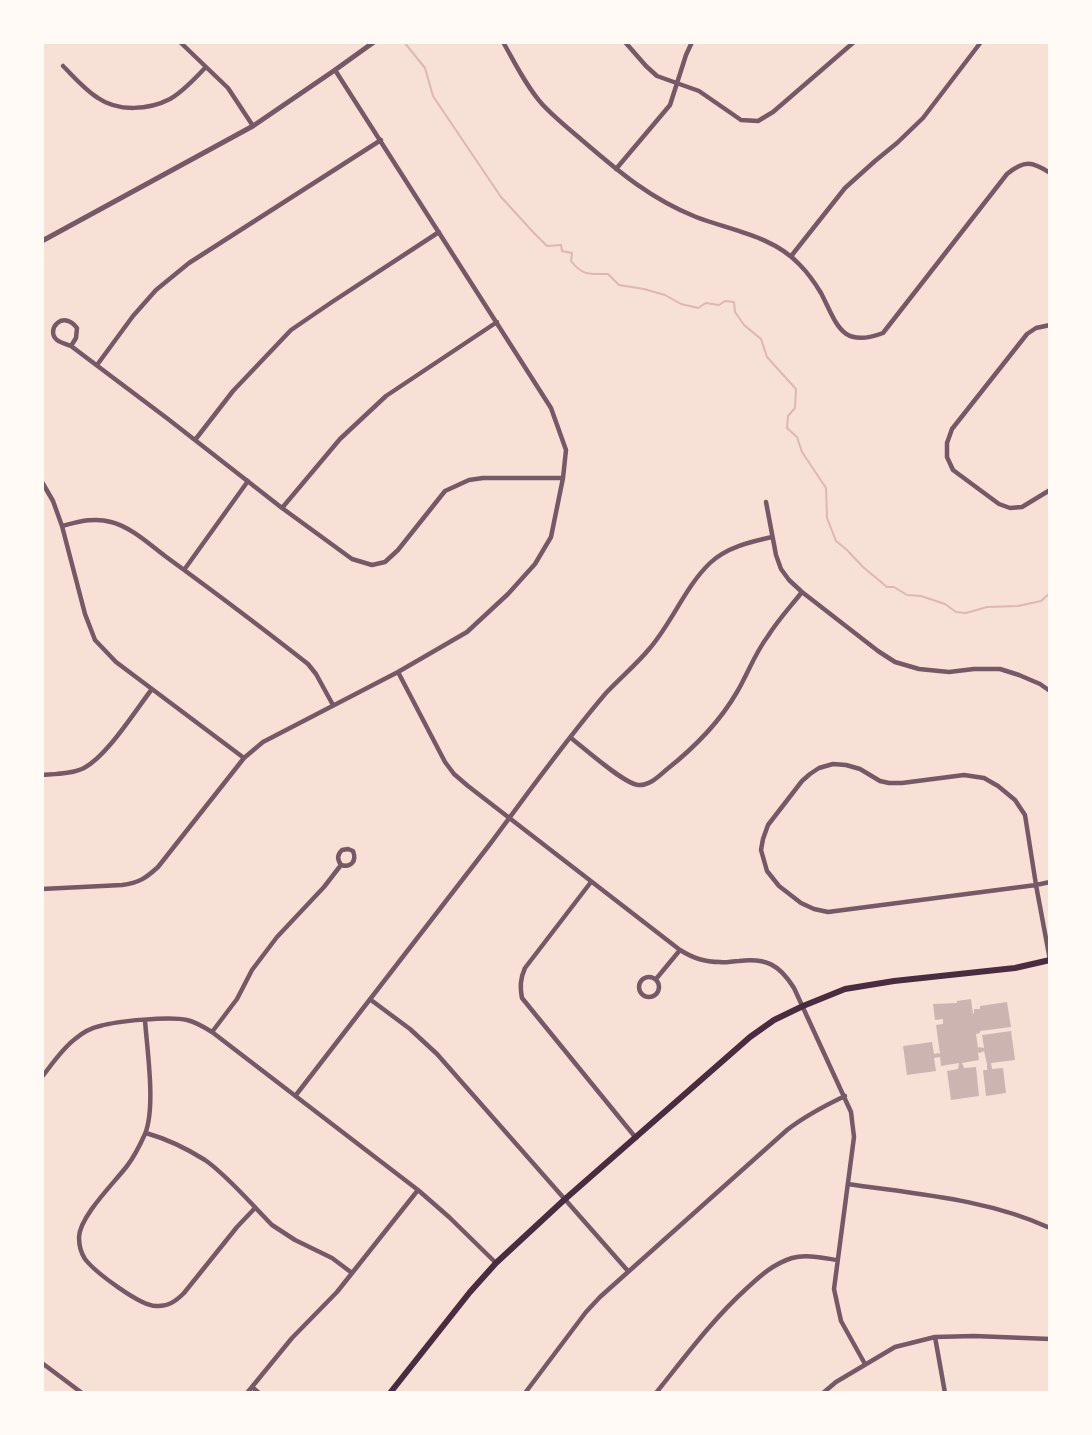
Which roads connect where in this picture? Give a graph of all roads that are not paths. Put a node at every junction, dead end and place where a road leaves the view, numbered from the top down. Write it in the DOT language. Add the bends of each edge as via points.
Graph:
graph roads {
  1 [pos="180,42"];
  2 [pos="374,42"];
  3 [pos="503,42"];
  4 [pos="625,42"];
  5 [pos="692,42"];
  6 [pos="854,42"];
  7 [pos="981,42"];
  8 [pos="63,66"];
  9 [pos="206,67"];
  10 [pos="336,70"];
  11 [pos="678,84"];
  12 [pos="253,126"];
  13 [pos="381,140"];
  14 [pos="616,169"];
  15 [pos="1050,173"];
  16 [pos="439,232"];
  17 [pos="42,241"];
  18 [pos="792,255"];
  19 [pos="497,322"];
  20 [pos="1050,325"];
  21 [pos="71,346"];
  22 [pos="97,365"];
  23 [pos="195,441"];
  24 [pos="563,478"];
  25 [pos="248,481"];
  26 [pos="42,482"];
  27 [pos="1050,490"];
  28 [pos="766,502"];
  29 [pos="282,508"];
  30 [pos="62,526"];
  31 [pos="772,537"];
  32 [pos="184,570"];
  33 [pos="802,592"];
  34 [pos="398,672"];
  35 [pos="152,689"];
  36 [pos="1050,691"];
  37 [pos="333,705"];
  38 [pos="571,738"];
  39 [pos="244,758"];
  40 [pos="42,775"];
  41 [pos="509,818"];
  42 [pos="341,865"];
  43 [pos="591,882"];
  44 [pos="1050,882"];
  45 [pos="1036,885"];
  46 [pos="42,889"];
  47 [pos="680,950"];
  48 [pos="1050,960"];
  49 [pos="656,979"];
  50 [pos="371,1000"];
  51 [pos="803,1006"];
  52 [pos="145,1020"];
  53 [pos="212,1032"];
  54 [pos="42,1077"];
  55 [pos="296,1095"];
  56 [pos="845,1096"];
  57 [pos="146,1132"];
  58 [pos="636,1138"];
  59 [pos="848,1184"];
  60 [pos="418,1190"];
  61 [pos="564,1200"];
  62 [pos="255,1208"];
  63 [pos="1050,1228"];
  64 [pos="837,1260"];
  65 [pos="496,1263"];
  66 [pos="628,1271"];
  67 [pos="352,1274"];
  68 [pos="935,1337"];
  69 [pos="1050,1339"];
  70 [pos="42,1362"];
  71 [pos="865,1365"];
  72 [pos="252,1387"];
  73 [pos="82,1393"];
  74 [pos="247,1393"];
  75 [pos="259,1393"];
  76 [pos="390,1393"];
  77 [pos="525,1393"];
  78 [pos="656,1393"];
  79 [pos="822,1393"];
  80 [pos="945,1393"];
  1 -- 9 [label="street"];
  2 -- 10 [label="street"];
  3 -- 14 [label="street" via="542,103"];
  4 -- 11 [label="street" via="657,76"];
  5 -- 11 [label="street"];
  6 -- 11 [label="street" via="773,112 758,120 741,120 699,91"];
  7 -- 18 [label="street" via="923,118 846,188"];
  8 -- 9 [label="street" via="100,100 127,107 171,99"];
  9 -- 12 [label="street" via="228,88"];
  10 -- 12 [label="street"];
  10 -- 13 [label="street"];
  11 -- 14 [label="street" via="670,105"];
  12 -- 17 [label="street"];
  13 -- 16 [label="street"];
  13 -- 22 [label="street" via="189,263 132,316"];
  14 -- 18 [label="street" via="666,203 766,241"];
  15 -- 18 [label="street" via="1035,164 1018,165 1007,174 883,333 869,338 854,338 839,329 820,291"];
  16 -- 19 [label="street"];
  16 -- 23 [label="street" via="291,330 233,391"];
  19 -- 24 [label="street" via="551,408 566,450"];
  19 -- 29 [label="street" via="386,396 340,439"];
  20 -- 27 [label="street" via="1027,334 952,429 947,457 953,470 1010,508 1022,507"];
  21 -- 21 [label="street" via="56,339 53,334 57,323 74,323 76,338"];
  21 -- 22 [label="street"];
  22 -- 23 [label="street"];
  23 -- 25 [label="street"];
  24 -- 29 [label="street" via="468,480 445,491 398,550 385,562 372,566 352,559"];
  24 -- 34 [label="street" via="551,537 535,564 467,632"];
  25 -- 29 [label="street"];
  25 -- 32 [label="street"];
  26 -- 30 [label="street"];
  28 -- 31 [label="street"];
  30 -- 32 [label="street" via="86,520 113,522"];
  30 -- 35 [label="street" via="95,640"];
  31 -- 33 [label="street" via="781,569"];
  31 -- 38 [label="street" via="733,548 712,561 696,578 650,648"];
  32 -- 37 [label="street" via="308,664"];
  33 -- 36 [label="street" via="895,662 949,672 1000,669"];
  33 -- 38 [label="street" via="768,636 719,719 701,740 650,783 628,782"];
  34 -- 37 [label="street"];
  34 -- 41 [label="street" via="454,774"];
  35 -- 39 [label="street"];
  35 -- 40 [label="street" via="95,760 82,769"];
  37 -- 39 [label="street" via="263,742"];
  38 -- 41 [label="street"];
  39 -- 46 [label="street" via="146,878 122,885"];
  41 -- 43 [label="street"];
  41 -- 50 [label="street"];
  42 -- 53 [label="street" via="277,937"];
  43 -- 47 [label="street"];
  43 -- 58 [label="street" via="525,968 520,988 522,998"];
  44 -- 45 [label="street"];
  45 -- 45 [label="street" via="828,912 801,903 779,886 767,871 763,839 768,825 802,781 819,768 833,764 860,769 889,783 964,775 984,778 1015,800 1025,814"];
  45 -- 48 [label="street"];
  47 -- 49 [label="street"];
  47 -- 51 [label="street" via="703,961 752,960 774,965 788,977"];
  48 -- 51 [label="main road" via="845,990"];
  49 -- 49 [label="street" via="644,979 639,988 641,993 647,997 656,993"];
  50 -- 55 [label="street"];
  50 -- 61 [label="street" via="437,1054"];
  51 -- 56 [label="street"];
  51 -- 58 [label="main road" via="750,1037"];
  52 -- 53 [label="street" via="187,1020"];
  52 -- 54 [label="street" via="112,1023 88,1031 65,1048"];
  52 -- 57 [label="street" via="150,1096"];
  53 -- 55 [label="street"];
  55 -- 60 [label="street"];
  56 -- 59 [label="street" via="854,1137"];
  56 -- 66 [label="street" via="787,1130"];
  57 -- 62 [label="street" via="206,1161"];
  57 -- 62 [label="street" via="129,1164 87,1216 79,1236 85,1259 138,1301 163,1306 184,1293"];
  58 -- 61 [label="main road"];
  59 -- 63 [label="street" via="976,1204 1023,1216"];
  59 -- 64 [label="street"];
  60 -- 65 [label="street"];
  60 -- 67 [label="street"];
  61 -- 65 [label="main road"];
  61 -- 66 [label="street"];
  62 -- 67 [label="street" via="282,1233 332,1258"];
  64 -- 71 [label="street" via="834,1288 841,1321"];
  64 -- 78 [label="street" via="793,1257 761,1275 725,1308"];
  65 -- 76 [label="main road"];
  66 -- 77 [label="street" via="586,1312"];
  67 -- 72 [label="street"];
  68 -- 69 [label="street"];
  68 -- 71 [label="street" via="896,1347"];
  68 -- 80 [label="street"];
  70 -- 73 [label="street"];
  71 -- 79 [label="street"];
  72 -- 74 [label="street"];
  72 -- 75 [label="street"];
}
